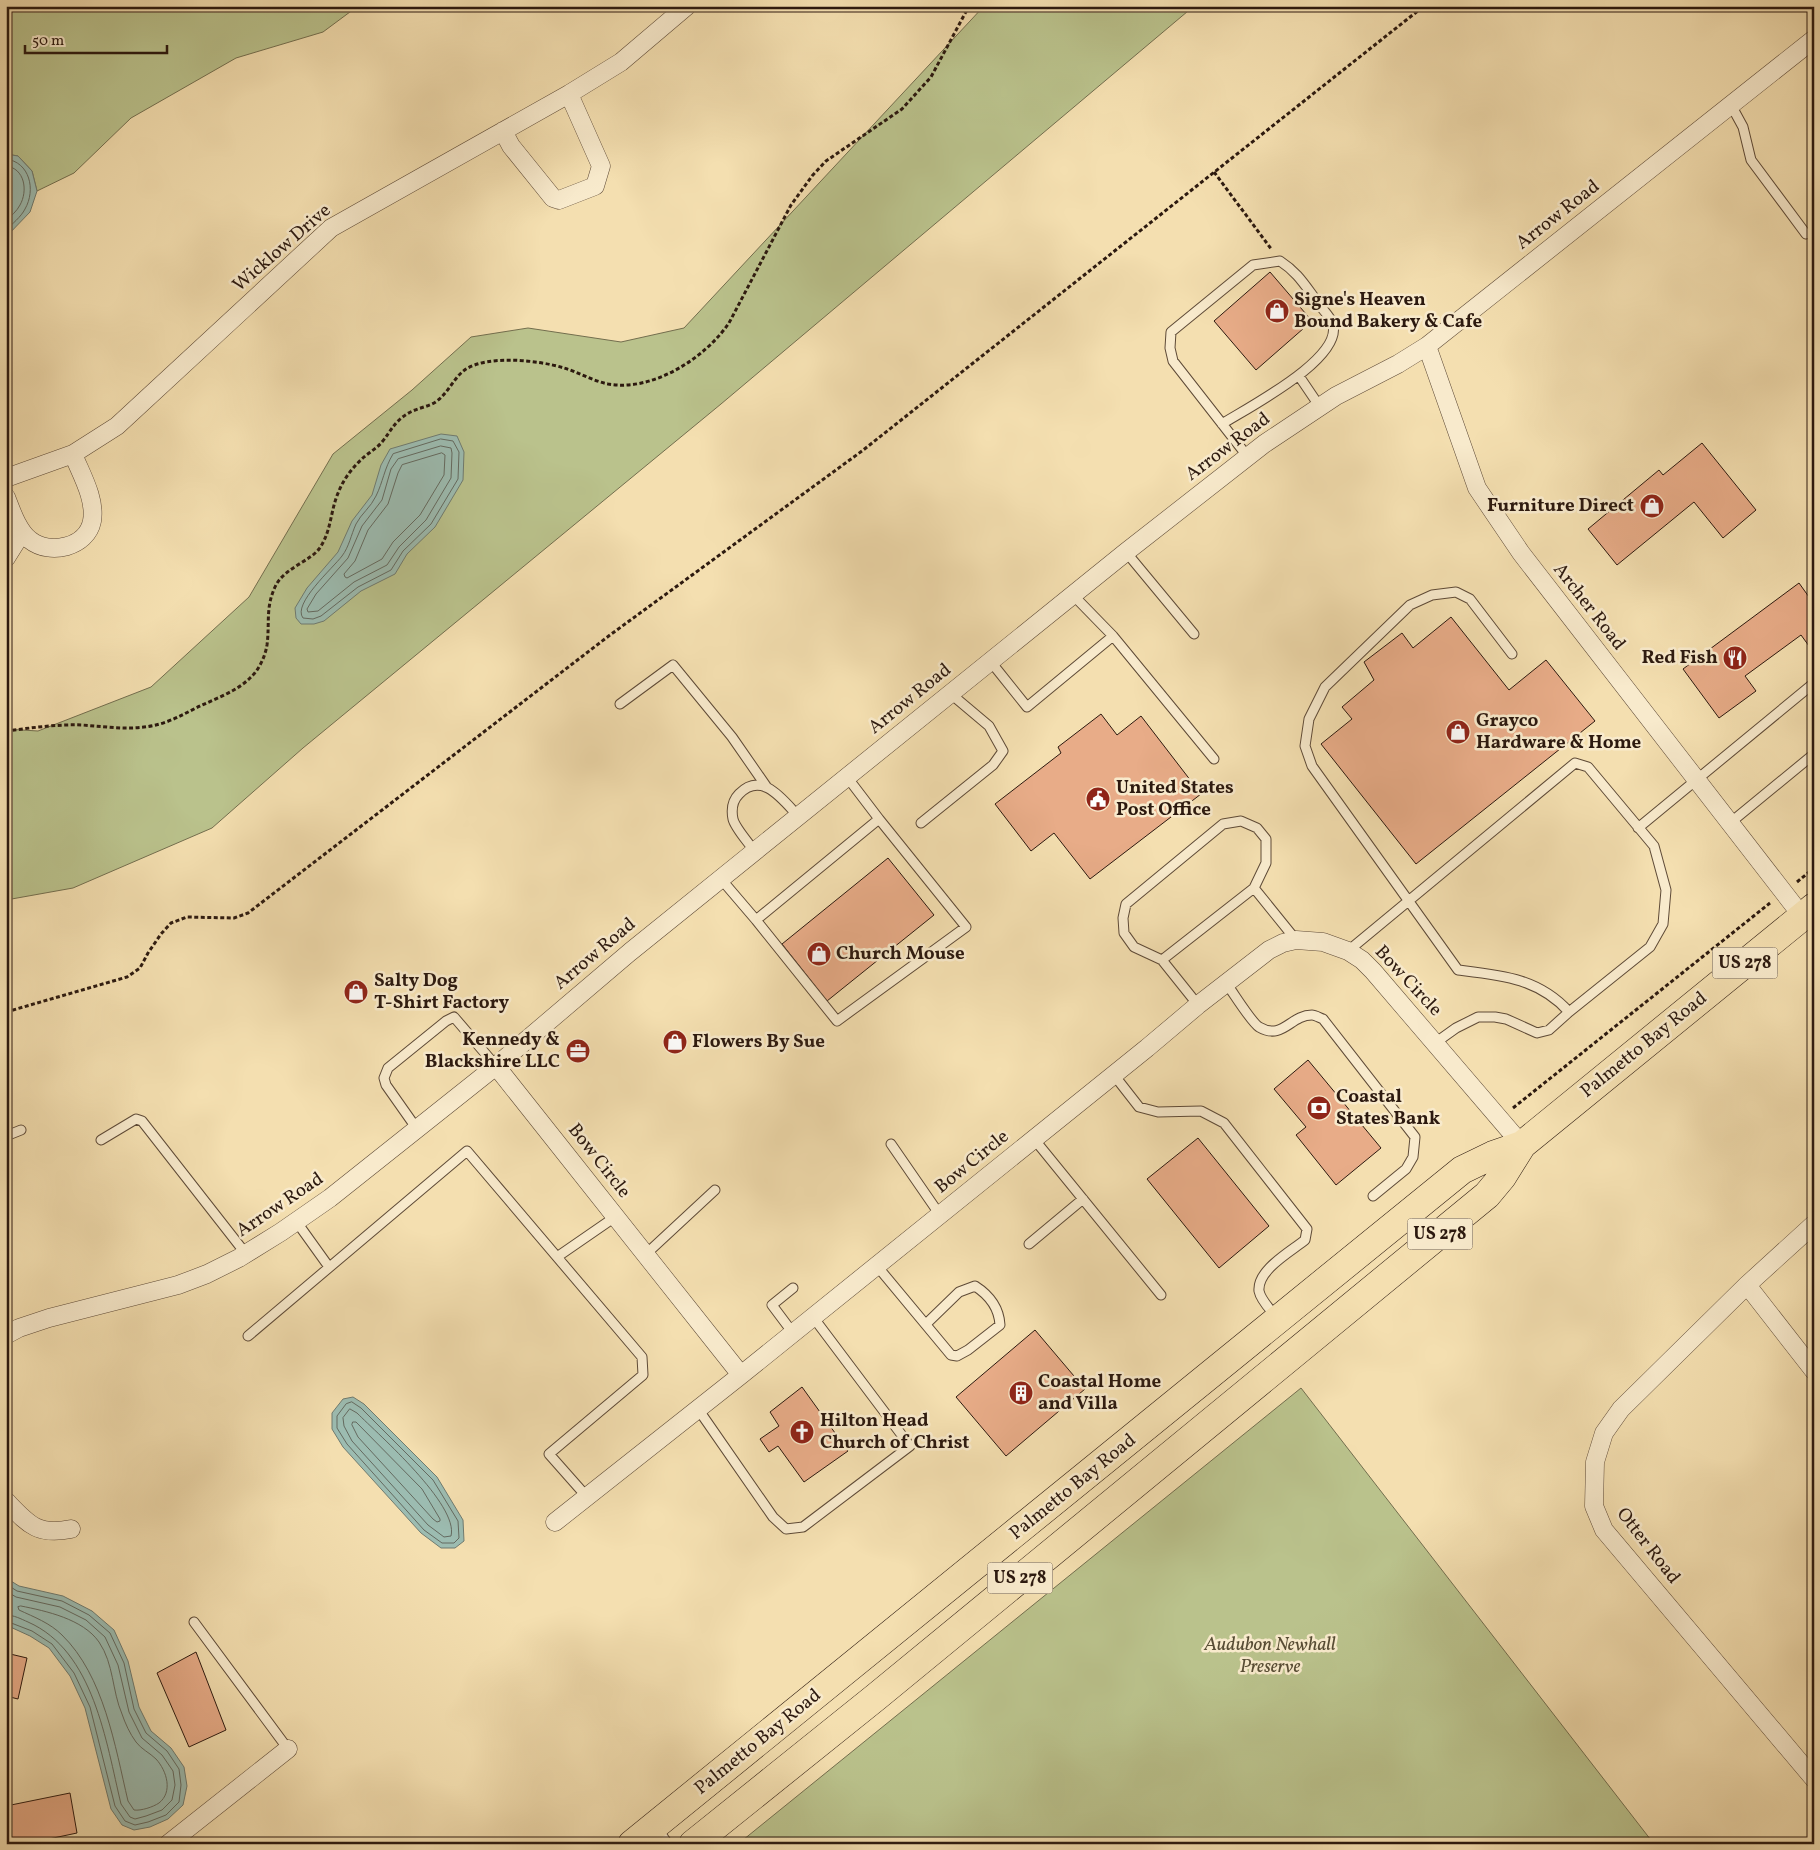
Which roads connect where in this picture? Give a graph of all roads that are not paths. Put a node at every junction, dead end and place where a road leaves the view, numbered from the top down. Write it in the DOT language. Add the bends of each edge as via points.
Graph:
graph roads {
  1 [pos="687,6"];
  2 [pos="1814,39"];
  3 [pos="569,94"];
  4 [pos="1730,105"];
  5 [pos="503,131"];
  6 [pos="1806,234"];
  7 [pos="1426,346"];
  8 [pos="1299,376"];
  9 [pos="1320,407"];
  10 [pos="1222,424"];
  11 [pos="73,454"];
  12 [pos="1248,457"];
  13 [pos="6,478"];
  14 [pos="6,496"];
  15 [pos="20,527"];
  16 [pos="1126,552"];
  17 [pos="6,558"];
  18 [pos="1074,595"];
  19 [pos="1194,634"];
  20 [pos="1113,636"];
  21 [pos="1512,654"];
  22 [pos="991,662"];
  23 [pos="1814,683"];
  24 [pos="951,694"];
  25 [pos="620,704"];
  26 [pos="1814,754"];
  27 [pos="1214,759"];
  28 [pos="847,777"];
  29 [pos="1696,780"];
  30 [pos="766,786"];
  31 [pos="798,817"];
  32 [pos="879,819"];
  33 [pos="921,823"];
  34 [pos="1730,823"];
  35 [pos="1638,828"];
  36 [pos="755,852"];
  37 [pos="721,879"];
  38 [pos="1254,888"];
  39 [pos="1408,901"];
  40 [pos="1808,912"];
  41 [pos="756,920"];
  42 [pos="1296,940"];
  43 [pos="1348,951"];
  44 [pos="1162,960"];
  45 [pos="1226,983"];
  46 [pos="1198,1005"];
  47 [pos="1569,1012"];
  48 [pos="1435,1043"];
  49 [pos="496,1066"];
  50 [pos="1114,1075"];
  51 [pos="417,1129"];
  52 [pos="21,1130"];
  53 [pos="6,1136"];
  54 [pos="1034,1139"];
  55 [pos="101,1140"];
  56 [pos="891,1144"];
  57 [pos="1522,1145"];
  58 [pos="715,1190"];
  59 [pos="1373,1196"];
  60 [pos="1083,1199"];
  61 [pos="940,1215"];
  62 [pos="615,1217"];
  63 [pos="296,1222"];
  64 [pos="1814,1224"];
  65 [pos="1030,1244"];
  66 [pos="246,1254"];
  67 [pos="645,1255"];
  68 [pos="557,1257"];
  69 [pos="877,1266"];
  70 [pos="329,1268"];
  71 [pos="1747,1285"];
  72 [pos="793,1288"];
  73 [pos="1161,1295"];
  74 [pos="813,1317"];
  75 [pos="1278,1320"];
  76 [pos="926,1324"];
  77 [pos="793,1333"];
  78 [pos="6,1334"];
  79 [pos="248,1336"];
  80 [pos="1814,1371"];
  81 [pos="741,1375"];
  82 [pos="698,1409"];
  83 [pos="587,1497"];
  84 [pos="6,1501"];
  85 [pos="555,1522"];
  86 [pos="71,1529"];
  87 [pos="194,1622"];
  88 [pos="288,1749"];
  89 [pos="1814,1779"];
  90 [pos="662,1835"];
  91 [pos="168,1844"];
  92 [pos="632,1844"];
  93 [pos="693,1844"];
  1 -- 3 [label="street, Wicklow Drive" via="621,62"];
  2 -- 4 [label="street, Arrow Road"];
  3 -- 5 [label="street, Wicklow Drive"];
  3 -- 5 [label="street" via="601,166 595,186 559,200 553,198 511,146"];
  4 -- 6 [label="lane" via="1743,127 1751,160"];
  4 -- 7 [label="street, Arrow Road"];
  5 -- 11 [label="street, Wicklow Drive" via="331,228 118,426"];
  7 -- 9 [label="street, Arrow Road"];
  7 -- 29 [label="street, Archer Road" via="1470,472 1484,500"];
  8 -- 9 [label="lane"];
  8 -- 10 [label="lane"];
  8 -- 10 [label="lane" via="1324,353 1332,337 1332,323 1293,270 1280,261 1253,265 1171,332 1173,361"];
  9 -- 12 [label="street, Arrow Road"];
  10 -- 12 [label="lane"];
  11 -- 13 [label="street, Wicklow Drive"];
  11 -- 15 [label="street" via="91,501 93,519 90,529 69,546 48,548 28,540"];
  12 -- 16 [label="street, Arrow Road"];
  14 -- 15 [label="street"];
  15 -- 17 [label="street" via="16,542"];
  16 -- 18 [label="street, Arrow Road"];
  16 -- 19 [label="lane"];
  18 -- 20 [label="lane"];
  18 -- 22 [label="street, Arrow Road"];
  20 -- 22 [label="lane" via="1027,707"];
  20 -- 27 [label="lane"];
  21 -- 39 [label="lane" via="1470,599 1456,592 1432,595 1410,605 1325,687 1309,719 1306,746 1312,766"];
  22 -- 24 [label="street, Arrow Road"];
  23 -- 29 [label="lane"];
  24 -- 28 [label="street, Arrow Road"];
  24 -- 33 [label="lane" via="989,726 1003,751 993,765"];
  25 -- 30 [label="lane" via="673,665 732,737"];
  26 -- 34 [label="lane"];
  28 -- 31 [label="street, Arrow Road"];
  28 -- 32 [label="lane"];
  29 -- 34 [label="street, Archer Road"];
  29 -- 35 [label="lane"];
  30 -- 31 [label="lane"];
  30 -- 36 [label="lane" via="757,784 744,789 732,805 734,821"];
  31 -- 36 [label="street, Arrow Road"];
  32 -- 41 [label="lane"];
  32 -- 41 [label="lane" via="966,927 838,1021"];
  34 -- 40 [label="street, Archer Road"];
  35 -- 39 [label="lane" via="1588,767 1575,763"];
  35 -- 47 [label="lane" via="1654,846 1666,890 1664,924 1650,947"];
  36 -- 37 [label="street, Arrow Road"];
  37 -- 41 [label="lane"];
  37 -- 49 [label="street, Arrow Road"];
  38 -- 42 [label="lane"];
  38 -- 44 [label="lane"];
  38 -- 44 [label="lane" via="1266,863 1266,839 1258,828 1241,821 1223,824 1126,904 1124,933 1134,947"];
  39 -- 43 [label="lane"];
  39 -- 47 [label="lane" via="1458,970 1524,981 1557,998"];
  40 -- 57 [label="highway, Palmetto Bay Road / US 278"];
  42 -- 43 [label="street, Bow Circle" via="1323,942"];
  42 -- 45 [label="street, Bow Circle" via="1269,950"];
  43 -- 48 [label="street, Bow Circle" via="1373,971"];
  44 -- 46 [label="lane"];
  45 -- 46 [label="street, Bow Circle"];
  45 -- 59 [label="lane" via="1257,1026 1271,1032 1312,1015 1323,1019 1415,1137 1413,1157 1406,1169"];
  46 -- 50 [label="street, Bow Circle"];
  47 -- 48 [label="lane" via="1549,1030 1537,1033 1495,1017 1478,1017"];
  48 -- 57 [label="street, Bow Circle"];
  49 -- 51 [label="street, Arrow Road"];
  49 -- 51 [label="lane" via="454,1017 446,1021 388,1068 384,1078"];
  49 -- 62 [label="street, Bow Circle"];
  50 -- 54 [label="street, Bow Circle"];
  50 -- 75 [label="lane" via="1139,1107 1158,1112 1201,1111 1224,1123 1307,1230 1305,1240 1266,1271 1260,1280 1259,1292"];
  51 -- 63 [label="street, Arrow Road"];
  52 -- 53 [label="lane"];
  54 -- 60 [label="lane"];
  54 -- 61 [label="street, Bow Circle"];
  55 -- 66 [label="lane" via="136,1118 142,1121"];
  56 -- 61 [label="lane"];
  57 -- 75 [label="highway, Palmetto Bay Road / US 278" via="1462,1170"];
  57 -- 93 [label="highway, Palmetto Bay Road / US 278" via="1487,1195"];
  58 -- 67 [label="lane"];
  60 -- 65 [label="lane"];
  60 -- 73 [label="lane"];
  61 -- 69 [label="street, Bow Circle"];
  62 -- 67 [label="street, Bow Circle"];
  62 -- 68 [label="lane"];
  63 -- 66 [label="street, Arrow Road"];
  63 -- 70 [label="lane"];
  64 -- 71 [label="street, Otter Road"];
  66 -- 78 [label="street, Arrow Road" via="207,1274 178,1284 49,1318"];
  67 -- 81 [label="street, Bow Circle"];
  68 -- 70 [label="lane" via="467,1151"];
  68 -- 83 [label="lane" via="642,1357 643,1375 549,1454"];
  69 -- 74 [label="street, Bow Circle"];
  69 -- 76 [label="lane"];
  70 -- 79 [label="lane"];
  71 -- 80 [label="street"];
  71 -- 89 [label="street, Otter Road" via="1621,1409 1604,1433 1595,1462 1594,1506 1604,1530"];
  72 -- 77 [label="lane" via="772,1305"];
  74 -- 77 [label="street, Bow Circle"];
  74 -- 82 [label="lane" via="910,1446 803,1527 786,1529 773,1517"];
  75 -- 90 [label="highway, Palmetto Bay Road / US 278"];
  76 -- 76 [label="lane" via="951,1355 957,1356 1000,1324 995,1305 975,1286 959,1292"];
  77 -- 81 [label="street, Bow Circle"];
  81 -- 82 [label="street"];
  82 -- 83 [label="street"];
  83 -- 85 [label="street"];
  84 -- 86 [label="street" via="39,1530 56,1532"];
  87 -- 88 [label="lane"];
  88 -- 91 [label="street"];
  90 -- 92 [label="highway, Palmetto Bay Road / US 278"];
}
